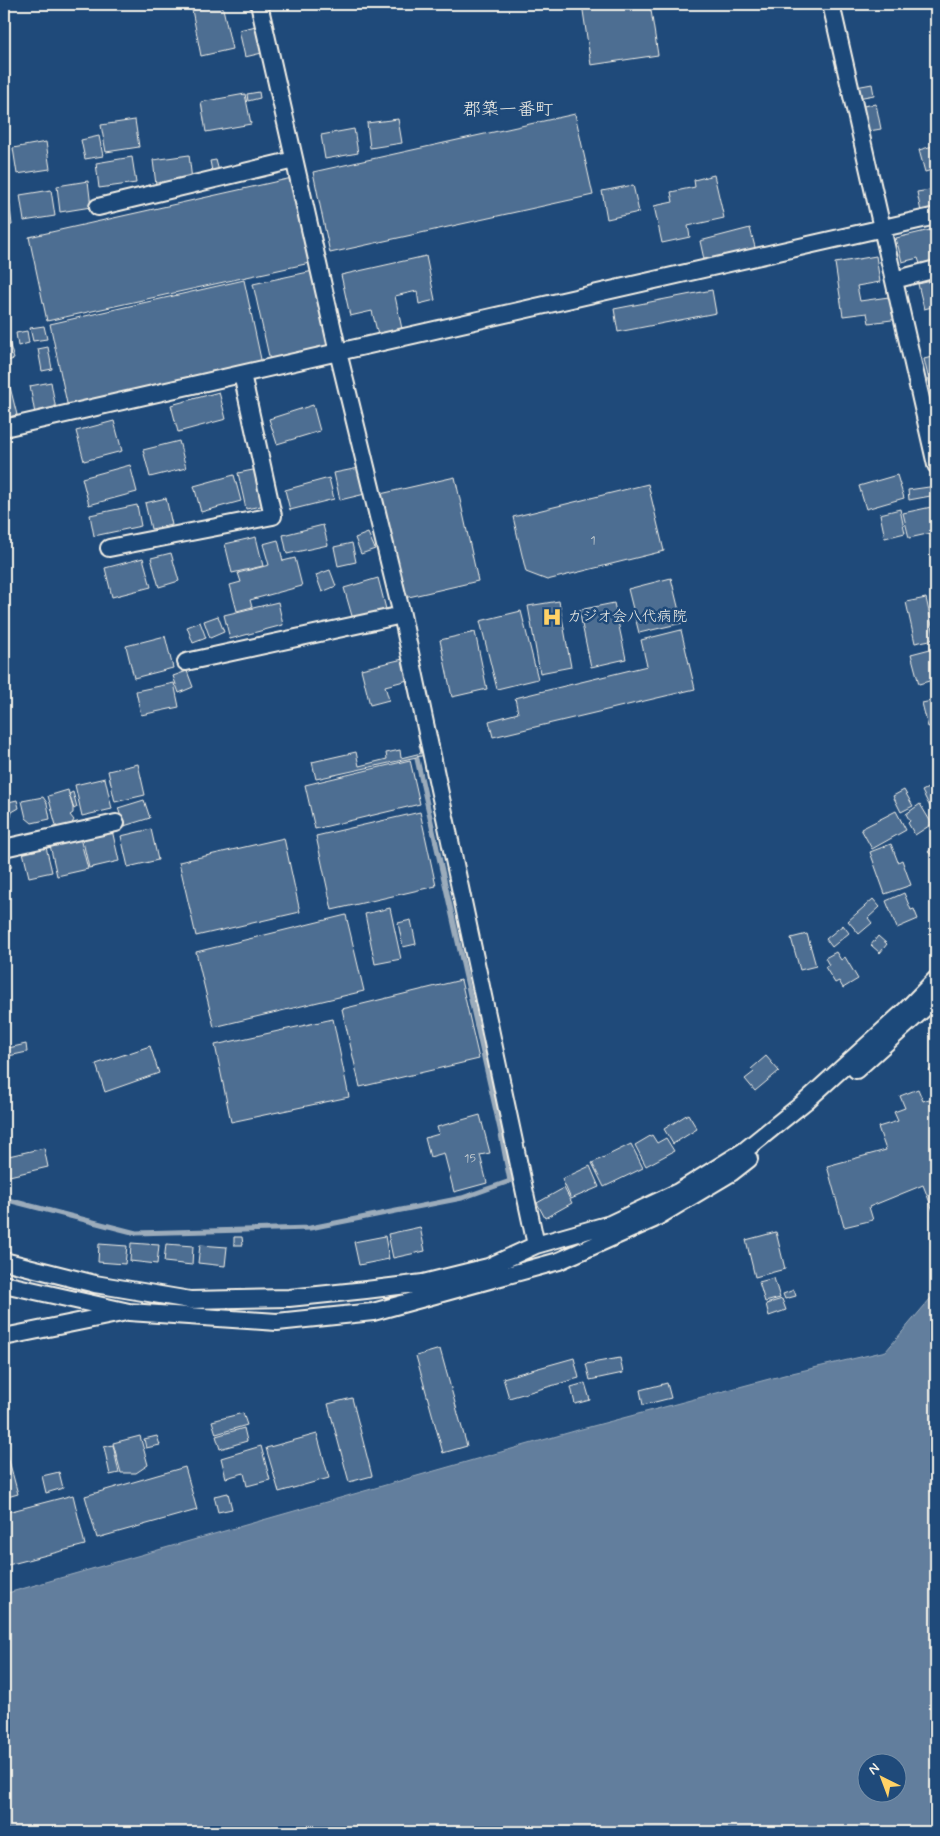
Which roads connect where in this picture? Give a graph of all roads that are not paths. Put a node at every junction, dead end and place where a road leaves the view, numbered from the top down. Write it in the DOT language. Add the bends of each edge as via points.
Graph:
graph roads {
  1 [pos="258,4"];
  2 [pos="831,4"];
  3 [pos="294,160"];
  4 [pos="98,207"];
  5 [pos="936,216"];
  6 [pos="882,228"];
  7 [pos="936,269"];
  8 [pos="894,280"];
  9 [pos="338,352"];
  10 [pos="242,374"];
  11 [pos="4,428"];
  12 [pos="936,465"];
  13 [pos="109,548"];
  14 [pos="402,615"];
  15 [pos="186,662"];
  16 [pos="116,823"];
  17 [pos="4,848"];
  18 [pos="936,979"];
  19 [pos="936,998"];
  20 [pos="536,1245"];
  21 [pos="4,1261"];
  22 [pos="4,1284"];
  23 [pos="190,1300"];
  24 [pos="129,1312"];
  25 [pos="4,1337"];
  1 -- 3 [label="street"];
  2 -- 6 [label="street"];
  3 -- 4 [label="street"];
  3 -- 9 [label="street"];
  5 -- 6 [label="street"];
  6 -- 8 [label="street"];
  6 -- 9 [label="street"];
  7 -- 8 [label="street"];
  8 -- 12 [label="street"];
  9 -- 10 [label="street"];
  9 -- 14 [label="street"];
  10 -- 11 [label="street"];
  10 -- 13 [label="street" via="273,516"];
  14 -- 15 [label="street"];
  14 -- 20 [label="street"];
  16 -- 17 [label="street"];
  18 -- 20 [label="street" via="806,1101 744,1151 678,1192 610,1224"];
  19 -- 24 [label="street" via="820,1102 731,1173 654,1219 559,1261 373,1312 277,1322"];
  20 -- 23 [label="street" via="488,1267 423,1283 289,1298"];
  21 -- 23 [label="street" via="95,1284"];
  22 -- 24 [label="street"];
  23 -- 24 [label="street"];
  24 -- 25 [label="street"];
}
